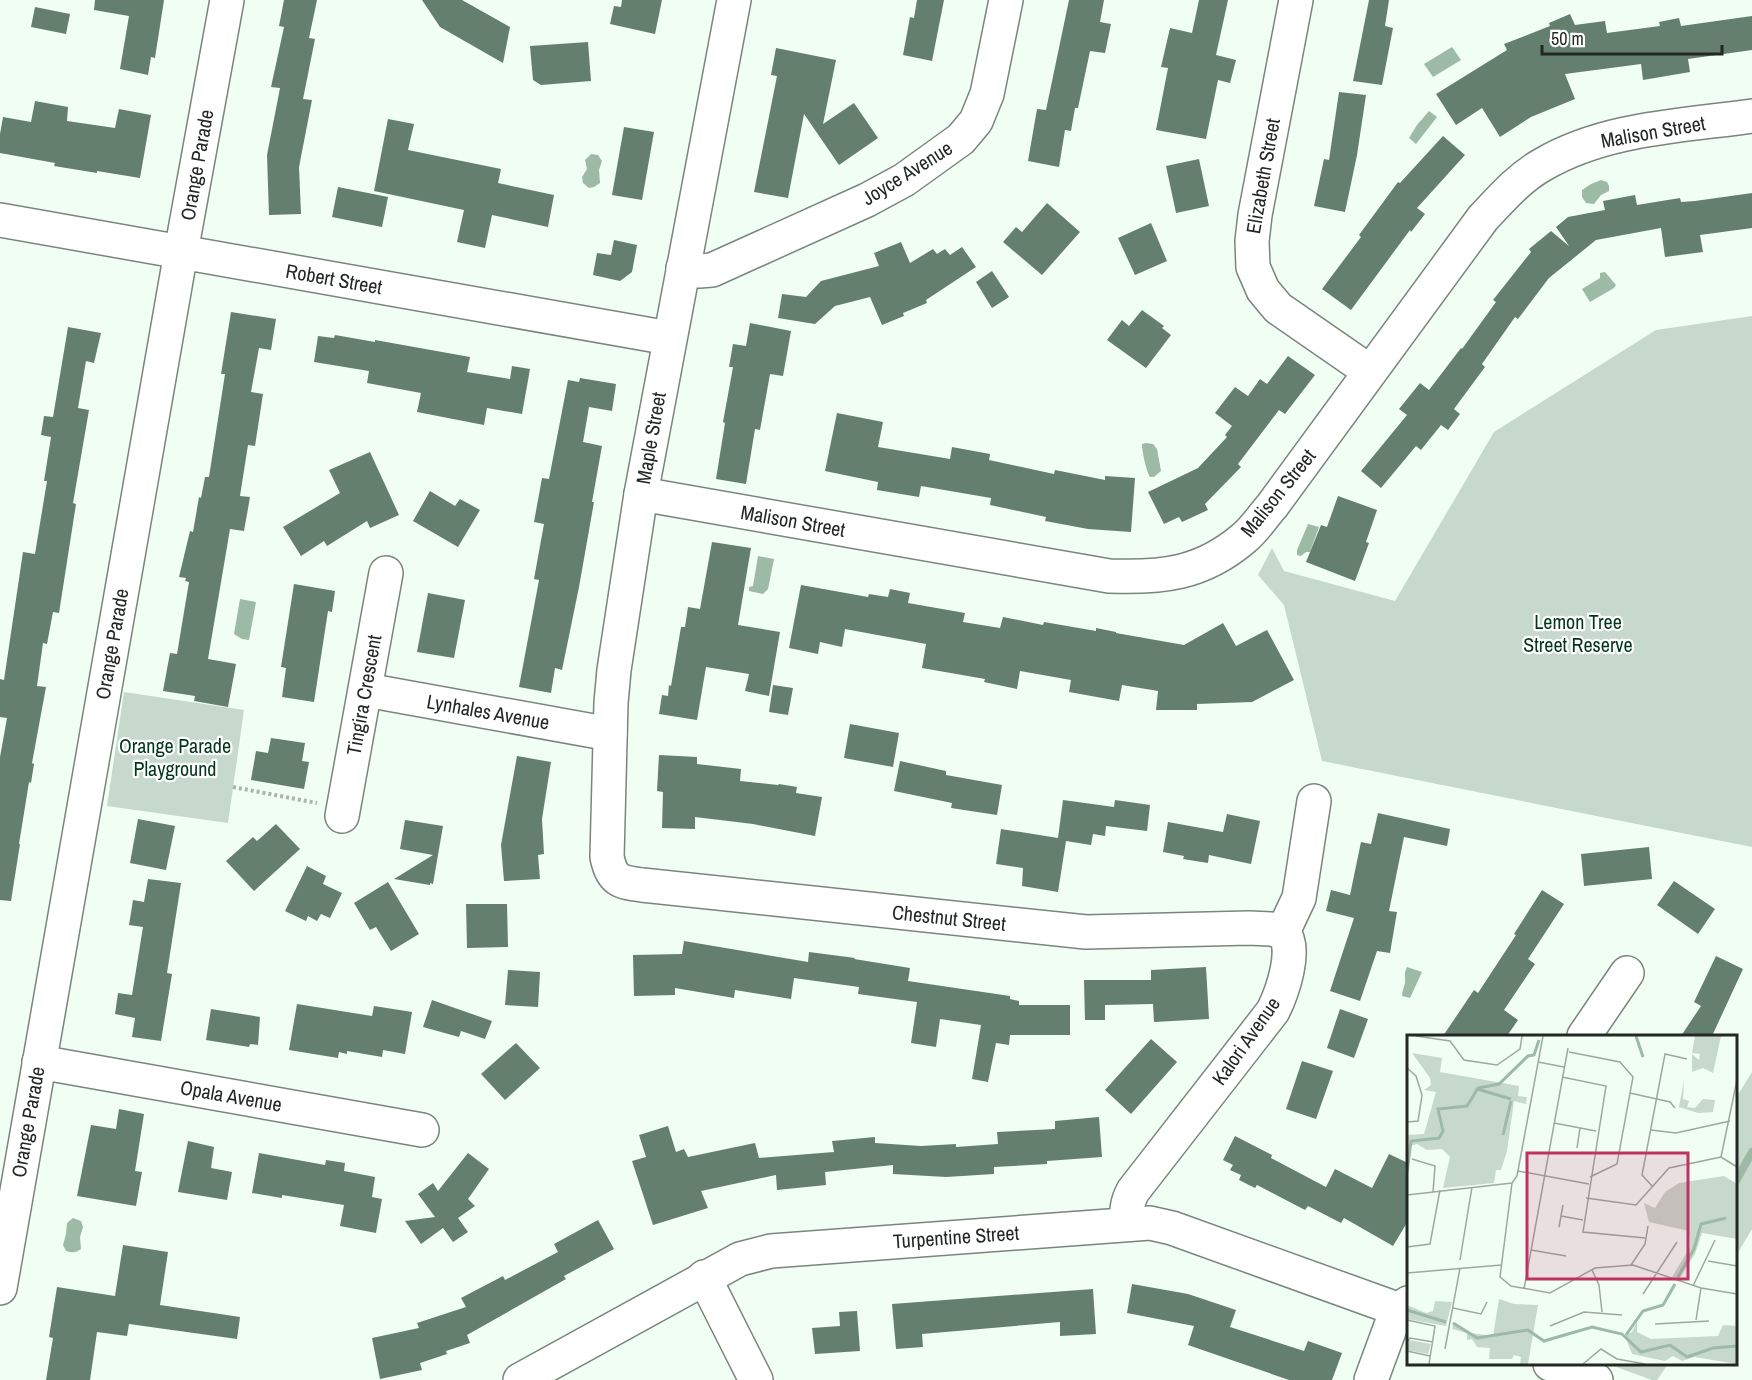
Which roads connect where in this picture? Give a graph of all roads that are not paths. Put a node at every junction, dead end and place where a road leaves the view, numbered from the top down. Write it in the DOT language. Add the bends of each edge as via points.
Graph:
graph roads {
  1 [pos="227,0"];
  2 [pos="734,0"];
  3 [pos="1006,0"];
  4 [pos="1296,0"];
  5 [pos="1752,117"];
  6 [pos="0,220"];
  7 [pos="181,252"];
  8 [pos="683,268"];
  9 [pos="669,338"];
  10 [pos="1369,371"];
  11 [pos="641,494"];
  12 [pos="386,573"];
  13 [pos="366,690"];
  14 [pos="610,734"];
  15 [pos="1314,801"];
  16 [pos="343,812"];
  17 [pos="615,878"];
  18 [pos="1283,932"];
  19 [pos="1627,973"];
  20 [pos="1585,1035"];
  21 [pos="39,1062"];
  22 [pos="422,1130"];
  23 [pos="1127,1224"];
  24 [pos="704,1277"];
  25 [pos="0,1288"];
  26 [pos="1406,1309"];
  27 [pos="1553,1365"];
  28 [pos="520,1380"];
  29 [pos="756,1380"];
  30 [pos="1371,1380"];
  31 [pos="1596,1380"];
  1 -- 7 [label="street, Orange Parade"];
  2 -- 8 [label="street, Maple Street"];
  3 -- 8 [label="street, Joyce Avenue" via="987,94 976,121 961,139 867,201 712,270"];
  4 -- 10 [label="street, Elizabeth Street" via="1255,215 1253,267 1263,290 1278,308"];
  5 -- 10 [label="street, Malison Street" via="1623,134 1581,145 1540,166 1509,190 1483,218"];
  6 -- 7 [label="street, Robert Street"];
  7 -- 9 [label="street, Robert Street"];
  7 -- 21 [label="street, Orange Parade"];
  8 -- 9 [label="street, Maple Street"];
  9 -- 11 [label="street, Maple Street"];
  10 -- 11 [label="street, Malison Street" via="1246,537 1214,560 1179,573 1143,578 1109,576"];
  11 -- 14 [label="street, Maple Street" via="614,670"];
  12 -- 13 [label="street, Tingira Crescent"];
  13 -- 14 [label="street, Lynhales Avenue"];
  13 -- 16 [label="street, Tingira Crescent"];
  14 -- 17 [label="street, Maple Street" via="607,857"];
  15 -- 18 [label="street" via="1299,898"];
  17 -- 18 [label="street, Chestnut Street" via="654,886 1086,932 1249,928"];
  18 -- 23 [label="street, Kalori Avenue" via="1290,948 1273,1011 1133,1191 1126,1209"];
  19 -- 20 [label="street"];
  21 -- 22 [label="street, Opala Avenue"];
  21 -- 25 [label="street, Orange Parade"];
  23 -- 24 [label="street, Turpentine Street" via="771,1251 740,1259"];
  23 -- 26 [label="street, Turpentine Street" via="1150,1223 1172,1228"];
  24 -- 28 [label="street, Turpentine Street"];
  24 -- 29 [label="street"];
  26 -- 30 [label="street" via="1392,1323"];
  27 -- 31 [label="street"];
}
